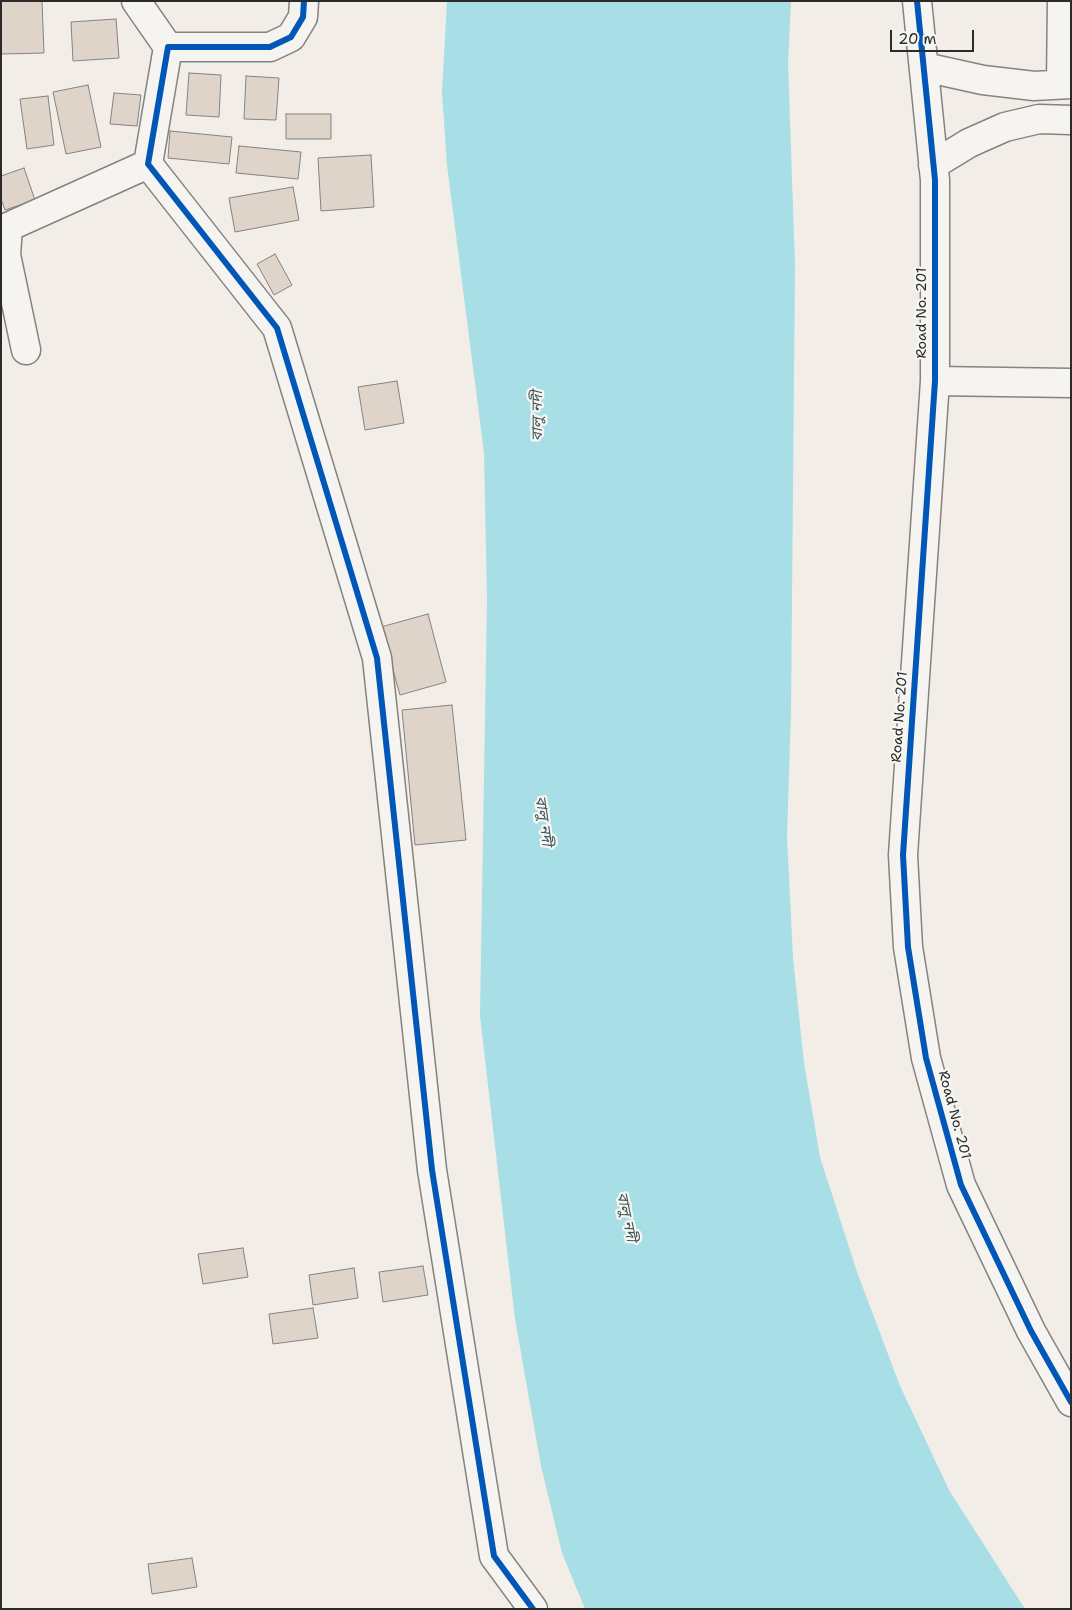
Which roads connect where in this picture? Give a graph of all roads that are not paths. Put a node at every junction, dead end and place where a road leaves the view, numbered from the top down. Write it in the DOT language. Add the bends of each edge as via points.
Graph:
graph roads {
  1 [pos="136,1"];
  2 [pos="304,1"];
  3 [pos="917,1"];
  4 [pos="1062,1"];
  5 [pos="168,47"];
  6 [pos="924,67"];
  7 [pos="1066,84"];
  8 [pos="1071,120"];
  9 [pos="148,164"];
  10 [pos="933,165"];
  11 [pos="26,350"];
  12 [pos="935,381"];
  13 [pos="1071,383"];
  14 [pos="1071,1402"];
  15 [pos="533,1609"];
  1 -- 5 [label="street"];
  2 -- 5 [label="street" via="303,18 291,37 270,47"];
  3 -- 6 [label="street, Road No. 201"];
  4 -- 7 [label="street"];
  5 -- 9 [label="street"];
  6 -- 7 [label="street" via="983,80 1034,86"];
  6 -- 10 [label="street, Road No. 201"];
  8 -- 10 [label="street" via="1039,119 1005,127 969,143"];
  9 -- 11 [label="street" via="8,227 6,255"];
  9 -- 15 [label="street" via="277,328 377,658 432,1170 494,1556"];
  10 -- 12 [label="street, Road No. 201"];
  12 -- 13 [label="street"];
  12 -- 14 [label="street, Road No. 201" via="904,856 908,947 926,1058 961,1186 1031,1332"];
}
